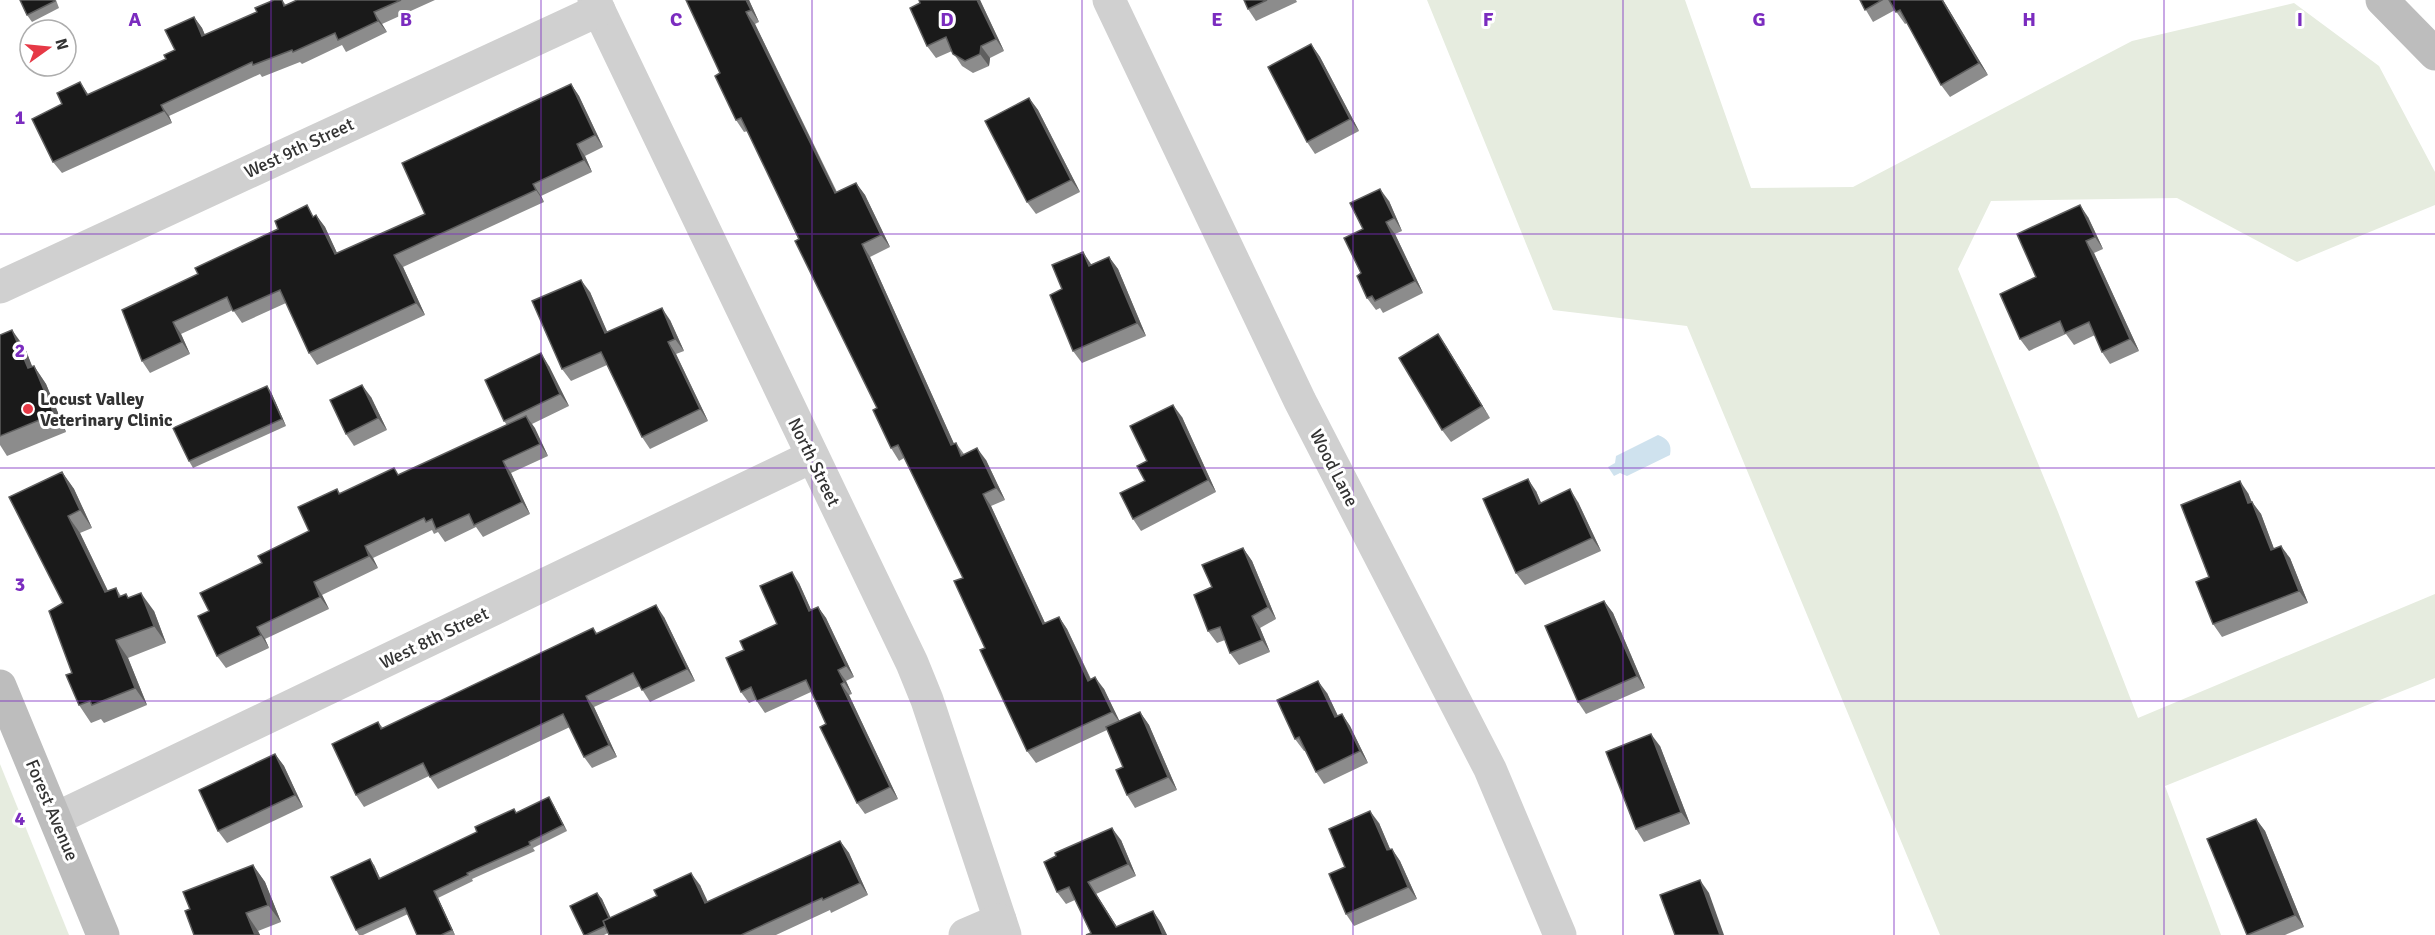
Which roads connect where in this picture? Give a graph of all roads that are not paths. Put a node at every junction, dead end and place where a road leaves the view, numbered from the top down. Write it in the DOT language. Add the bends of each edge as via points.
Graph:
graph roads {
  1 [pos="1109,0"];
  2 [pos="2382,0"];
  3 [pos="597,5"];
  4 [pos="2435,54"];
  5 [pos="0,287"];
  6 [pos="811,457"];
  7 [pos="0,686"];
  8 [pos="57,818"];
  9 [pos="1002,927"];
  10 [pos="103,935"];
  11 [pos="965,935"];
  12 [pos="1560,935"];
  1 -- 12 [label="street, Wood Lane" via="1300,400 1490,769"];
  2 -- 4 [label="main road"];
  3 -- 5 [label="street, West 9th Street"];
  3 -- 6 [label="street, North Street"];
  6 -- 8 [label="street, West 8th Street"];
  6 -- 9 [label="street, North Street" via="912,663"];
  7 -- 8 [label="main road, Forest Avenue"];
  8 -- 10 [label="main road, Forest Avenue"];
  9 -- 11 [label="street"];
}
